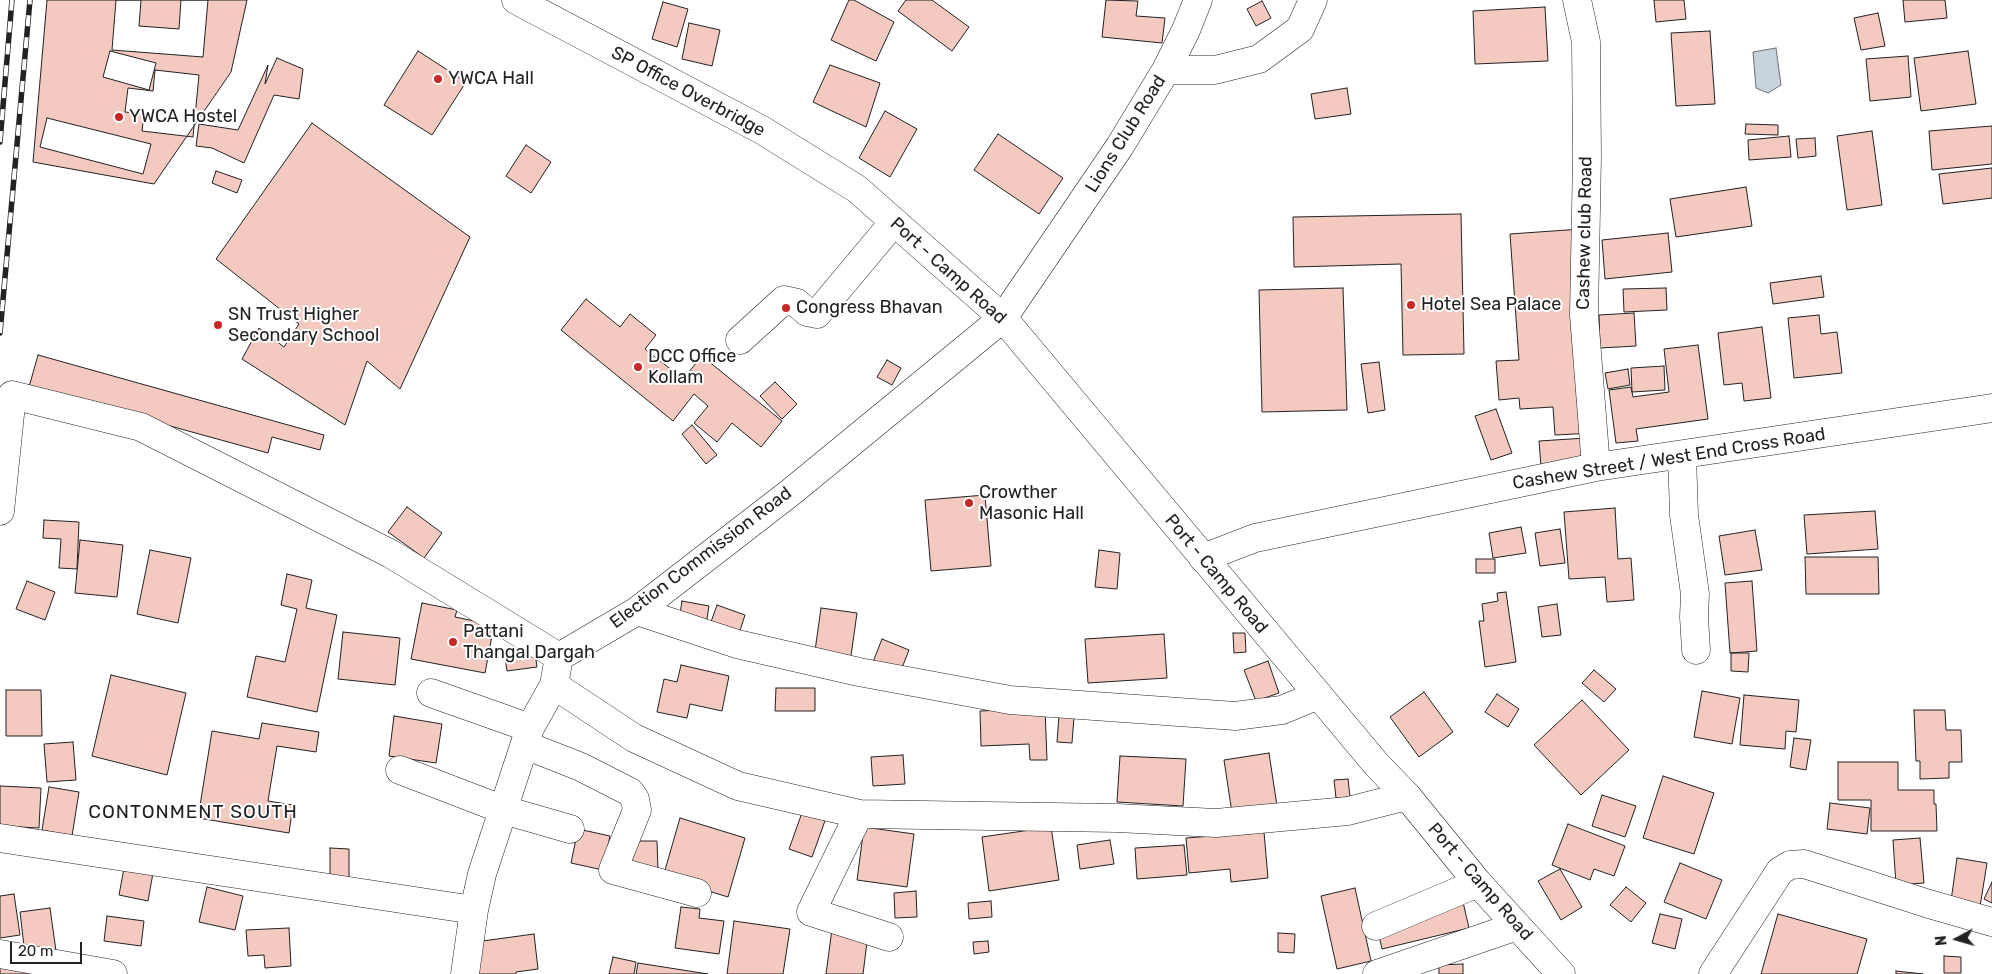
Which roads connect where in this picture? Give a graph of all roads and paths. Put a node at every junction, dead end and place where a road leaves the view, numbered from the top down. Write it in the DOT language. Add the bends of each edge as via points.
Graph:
graph roads {
  1 [pos="516,0"];
  2 [pos="1198,0"];
  3 [pos="1314,0"];
  4 [pos="1577,0"];
  5 [pos="1166,70"];
  6 [pos="857,189"];
  7 [pos="894,222"];
  8 [pos="1003,318"];
  9 [pos="740,340"];
  10 [pos="1992,408"];
  11 [pos="1682,455"];
  12 [pos="1596,467"];
  13 [pos="0,511"];
  14 [pos="1203,558"];
  15 [pos="637,611"];
  16 [pos="1696,650"];
  17 [pos="560,657"];
  18 [pos="554,685"];
  19 [pos="431,693"];
  20 [pos="1318,695"];
  21 [pos="528,736"];
  22 [pos="400,770"];
  23 [pos="1407,796"];
  24 [pos="504,810"];
  25 [pos="859,814"];
  26 [pos="570,829"];
  27 [pos="0,838"];
  28 [pos="1478,884"];
  29 [pos="697,893"];
  30 [pos="474,910"];
  31 [pos="1992,922"];
  32 [pos="1376,926"];
  33 [pos="1517,926"];
  34 [pos="890,937"];
  35 [pos="0,954"];
  36 [pos="113,974"];
  37 [pos="466,974"];
  38 [pos="1376,974"];
  39 [pos="1561,974"];
  40 [pos="1713,974"];
  1 -- 6 [label="street, SP Office Overbridge" via="762,130"];
  2 -- 5 [label="street"];
  3 -- 5 [label="street, Lions Club Road" via="1300,29 1259,58 1215,70"];
  4 -- 12 [label="street, Cashew club Road" via="1586,42 1584,315"];
  5 -- 8 [label="street, Lions Club Road" via="1120,146"];
  6 -- 7 [label="street, Port - Camp Road"];
  7 -- 8 [label="street, Port - Camp Road"];
  7 -- 9 [label="street" via="818,314 784,300"];
  8 -- 14 [label="street, Port - Camp Road"];
  8 -- 15 [label="street, Election Commission Road" via="791,492"];
  10 -- 11 [label="street, Cashew Street / West End Cross Road"];
  11 -- 12 [label="street, Cashew Street / West End Cross Road"];
  11 -- 16 [label="street" via="1684,516 1695,594"];
  12 -- 14 [label="street, Cashew Street / West End Cross Road" via="1255,538"];
  13 -- 17 [label="street" via="12,395 141,427 391,554"];
  14 -- 20 [label="street, Port - Camp Road"];
  15 -- 17 [label="street, Election Commission Road"];
  15 -- 20 [label="street" via="737,644 859,672 1010,700 1235,716 1282,710"];
  17 -- 18 [label="street"];
  18 -- 21 [label="street"];
  18 -- 25 [label="street" via="634,738 738,786"];
  19 -- 21 [label="street"];
  20 -- 23 [label="street, Port - Camp Road"];
  21 -- 24 [label="street"];
  21 -- 29 [label="street" via="630,792 635,799 637,810 613,870"];
  22 -- 24 [label="street"];
  23 -- 25 [label="street" via="1348,811 1216,823 1117,818"];
  23 -- 28 [label="street, Port - Camp Road"];
  24 -- 26 [label="street"];
  24 -- 30 [label="street" via="482,874"];
  25 -- 34 [label="street" via="811,912"];
  27 -- 30 [label="street"];
  28 -- 32 [label="street"];
  28 -- 33 [label="street, Port - Camp Road"];
  30 -- 37 [label="street"];
  31 -- 40 [label="street" via="1804,864 1790,865 1780,871"];
  33 -- 38 [label="street"];
  33 -- 39 [label="street, Port - Camp Road"];
  35 -- 36 [label="street"];
}
